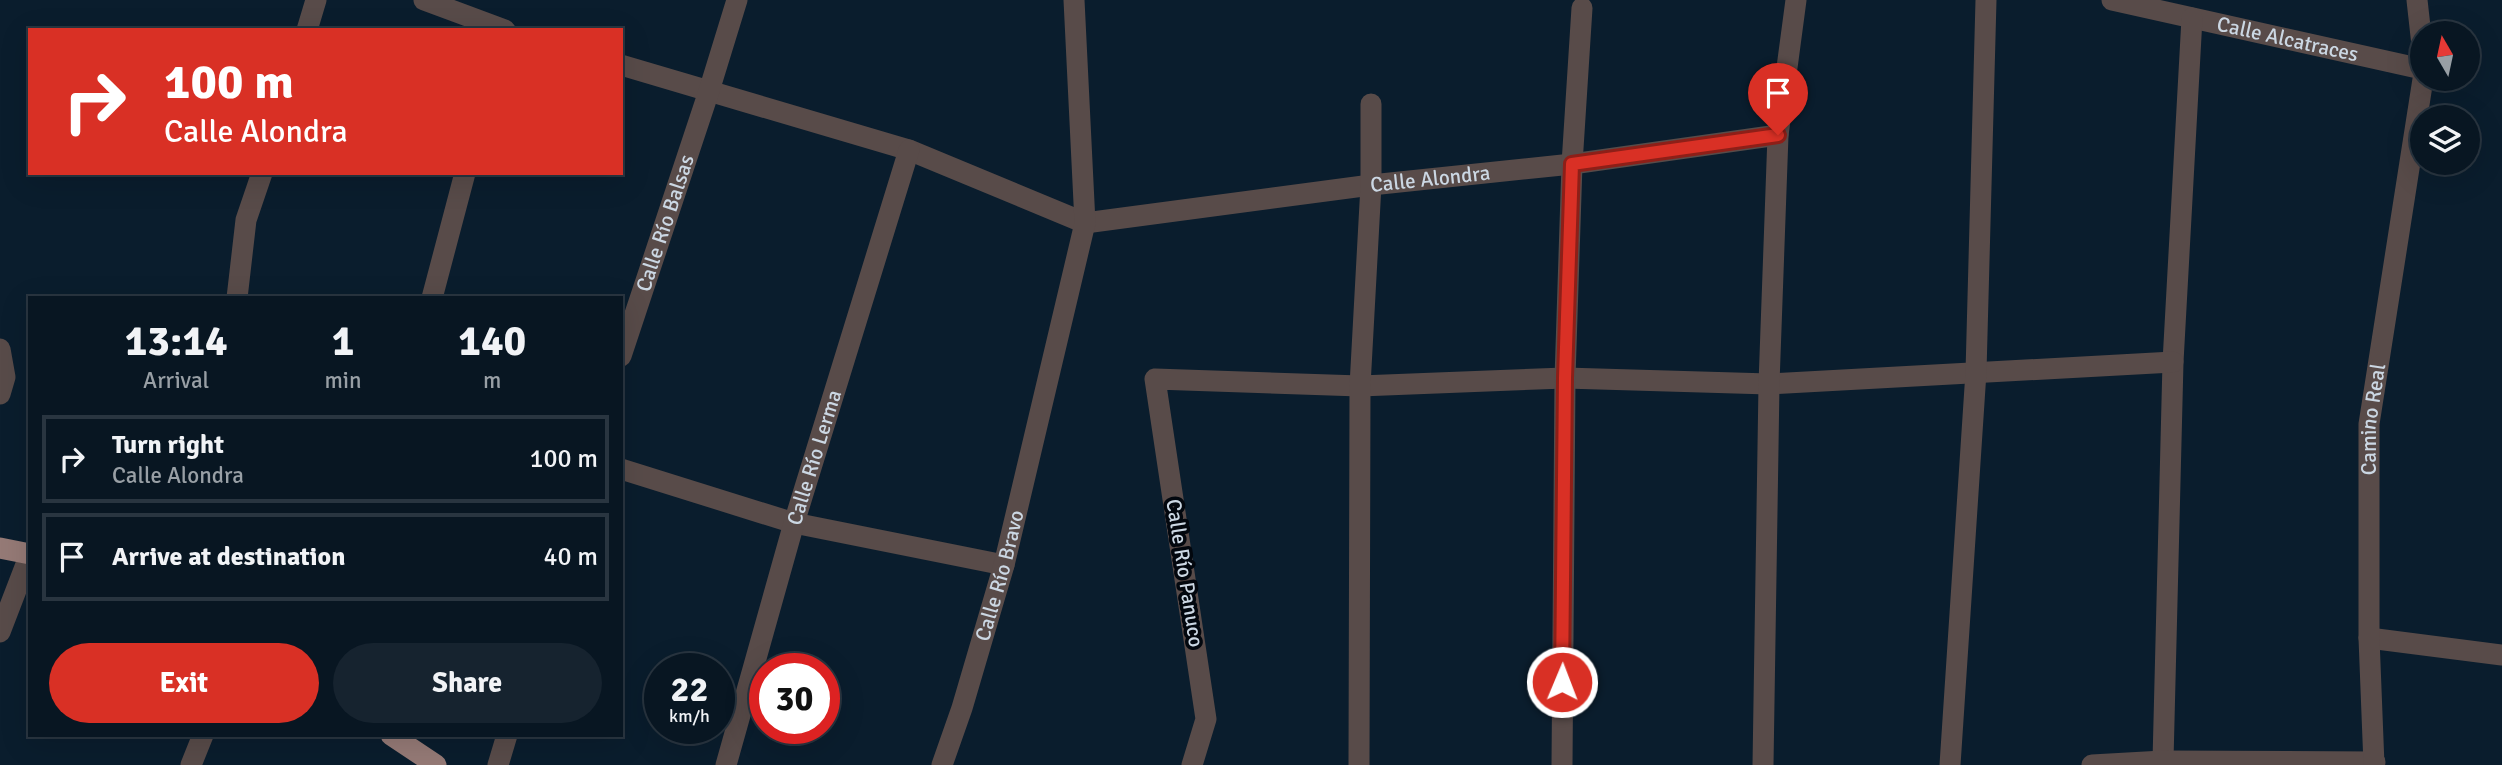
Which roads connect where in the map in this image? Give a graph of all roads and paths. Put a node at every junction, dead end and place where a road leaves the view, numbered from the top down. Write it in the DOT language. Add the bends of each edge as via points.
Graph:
graph roads {
  1 [pos="316,0"];
  2 [pos="424,0"];
  3 [pos="737,0"];
  4 [pos="1074,0"];
  5 [pos="1796,0"];
  6 [pos="1986,0"];
  7 [pos="2112,0"];
  8 [pos="2417,0"];
  9 [pos="1582,8"];
  10 [pos="2192,18"];
  11 [pos="2419,21"];
  12 [pos="308,28"];
  13 [pos="499,28"];
  14 [pos="623,66"];
  15 [pos="2410,66"];
  16 [pos="709,91"];
  17 [pos="2421,91"];
  18 [pos="1371,104"];
  19 [pos="1778,135"];
  20 [pos="909,149"];
  21 [pos="1572,164"];
  22 [pos="261,175"];
  23 [pos="464,175"];
  24 [pos="1371,185"];
  25 [pos="1085,223"];
  26 [pos="237,296"];
  27 [pos="433,296"];
  28 [pos="0,349"];
  29 [pos="623,350"];
  30 [pos="2173,362"];
  31 [pos="1976,372"];
  32 [pos="1565,378"];
  33 [pos="1769,384"];
  34 [pos="1360,386"];
  35 [pos="0,394"];
  36 [pos="623,470"];
  37 [pos="794,523"];
  38 [pos="0,548"];
  39 [pos="28,554"];
  40 [pos="28,559"];
  41 [pos="1004,565"];
  42 [pos="0,632"];
  43 [pos="2369,638"];
  44 [pos="2502,655"];
  45 [pos="201,737"];
  46 [pos="394,737"];
  47 [pos="506,737"];
  48 [pos="2163,761"];
  49 [pos="2375,763"];
  50 [pos="191,765"];
  51 [pos="436,765"];
  52 [pos="499,765"];
  53 [pos="726,765"];
  54 [pos="942,765"];
  55 [pos="1192,765"];
  56 [pos="1359,765"];
  57 [pos="1562,765"];
  58 [pos="1763,765"];
  59 [pos="1950,765"];
  60 [pos="2092,765"];
  1 -- 12 [label="street"];
  2 -- 13 [label="street"];
  3 -- 16 [label="street, Calle Río Balsas"];
  4 -- 25 [label="street"];
  5 -- 19 [label="street"];
  6 -- 31 [label="street"];
  7 -- 10 [label="street, Calle Alcatraces"];
  8 -- 11 [label="street"];
  9 -- 21 [label="street"];
  10 -- 15 [label="street, Calle Alcatraces"];
  10 -- 30 [label="street"];
  14 -- 16 [label="street"];
  16 -- 20 [label="street"];
  16 -- 29 [label="street, Calle Río Balsas"];
  17 -- 43 [label="street, Camino Real" via="2369,424"];
  18 -- 24 [label="street"];
  19 -- 21 [label="street, Calle Alondra"];
  19 -- 33 [label="street"];
  20 -- 25 [label="street"];
  20 -- 37 [label="street, Calle Río Lerma"];
  21 -- 24 [label="street, Calle Alondra"];
  21 -- 32 [label="street"];
  22 -- 26 [label="street" via="246,220"];
  23 -- 27 [label="street"];
  24 -- 25 [label="street, Calle Alondra"];
  24 -- 34 [label="street"];
  25 -- 41 [label="street, Calle Río Bravo"];
  28 -- 35 [label="street" via="5,377"];
  30 -- 31 [label="street"];
  30 -- 48 [label="street"];
  31 -- 33 [label="street"];
  31 -- 59 [label="street"];
  32 -- 33 [label="street"];
  32 -- 34 [label="street"];
  32 -- 57 [label="street"];
  33 -- 58 [label="street"];
  34 -- 55 [label="street, Calle Río Panuco" via="1156,379 1206,719"];
  34 -- 56 [label="street"];
  36 -- 37 [label="street"];
  37 -- 41 [label="street"];
  37 -- 53 [label="street, Calle Río Lerma"];
  38 -- 39 [label="main road"];
  40 -- 42 [label="street"];
  41 -- 54 [label="street, Calle Río Bravo"];
  43 -- 44 [label="street"];
  43 -- 49 [label="street, Camino Real"];
  45 -- 50 [label="street"];
  46 -- 51 [label="main road"];
  47 -- 52 [label="street"];
  48 -- 49 [label="street"];
  48 -- 60 [label="street"];
}
